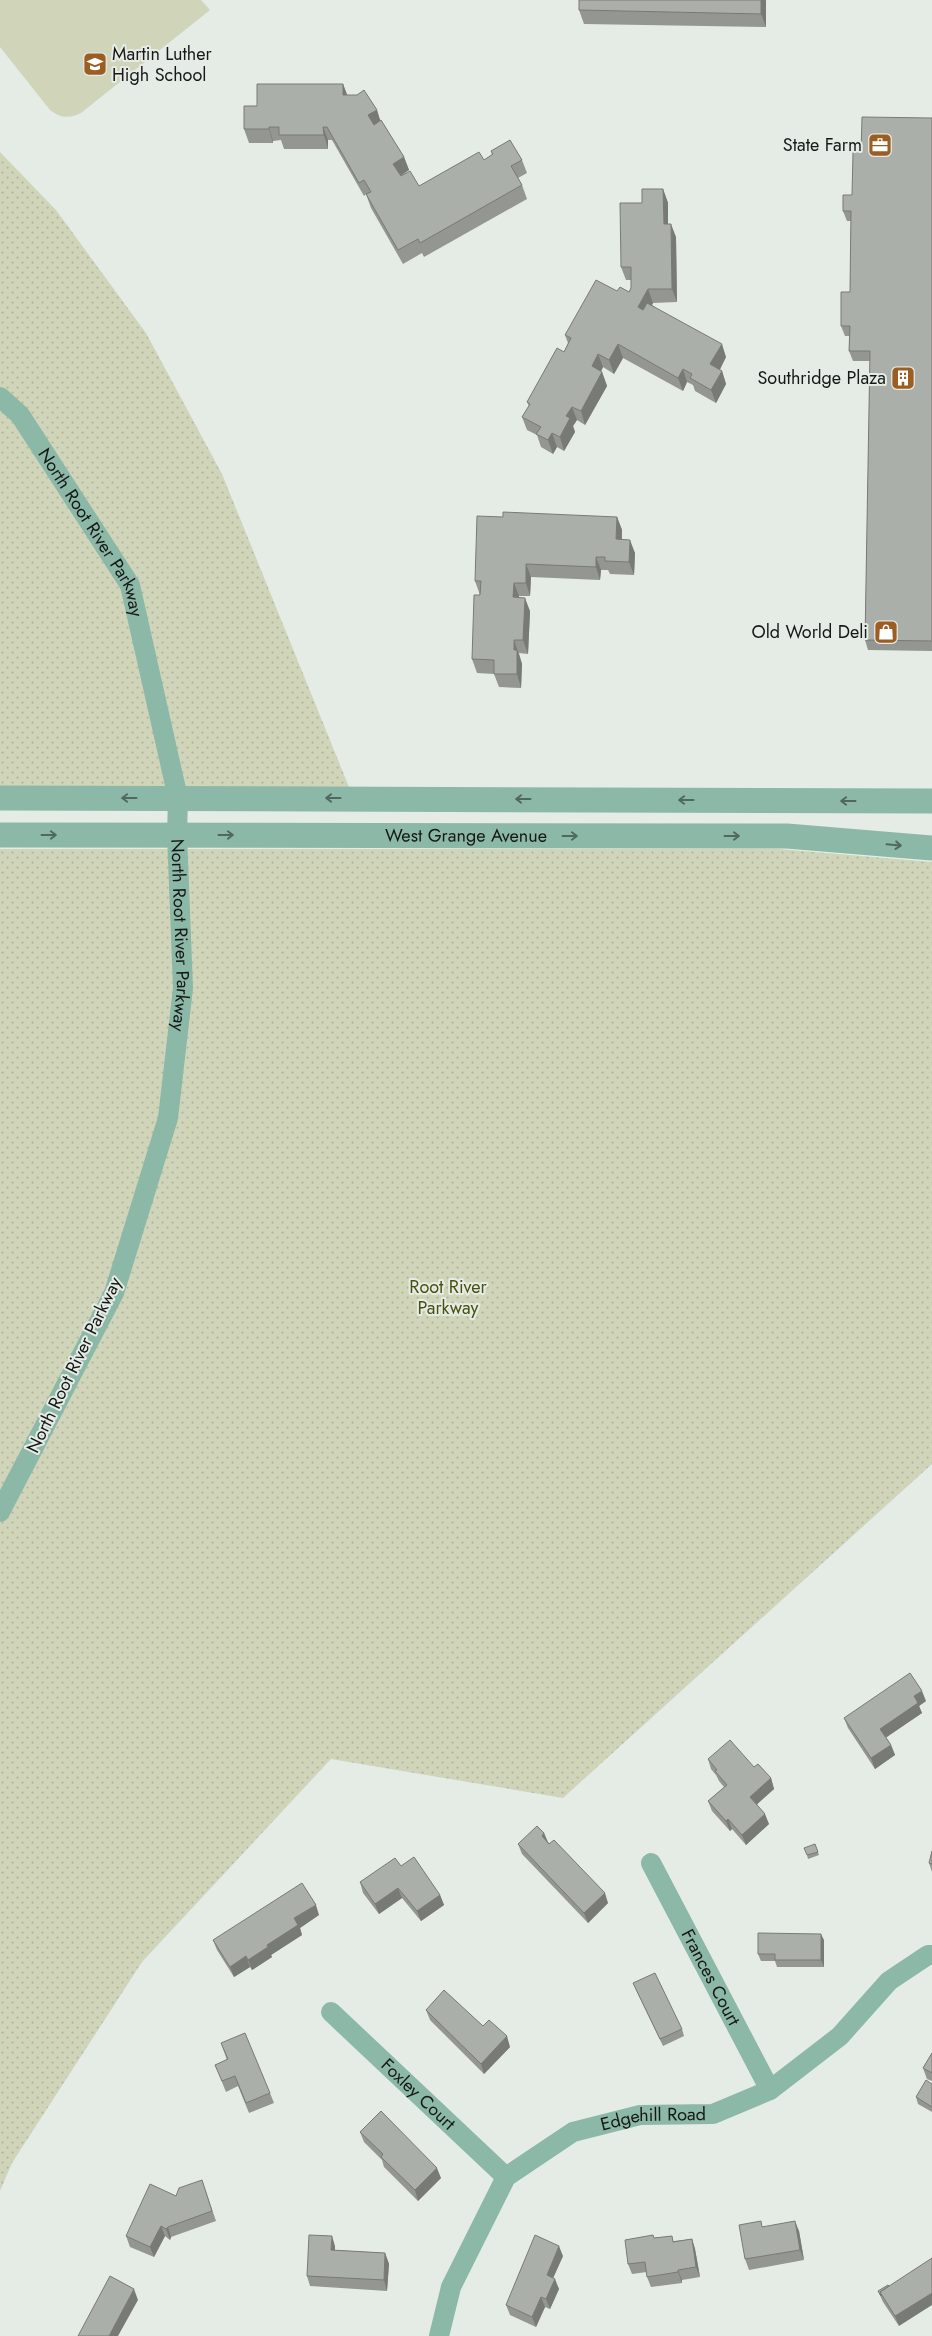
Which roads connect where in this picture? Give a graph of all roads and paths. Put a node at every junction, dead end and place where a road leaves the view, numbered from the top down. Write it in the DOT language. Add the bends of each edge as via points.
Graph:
graph roads {
  1 [pos="0,397"];
  2 [pos="0,798"];
  3 [pos="178,798"];
  4 [pos="932,801"];
  5 [pos="0,835"];
  6 [pos="177,835"];
  7 [pos="932,848"];
  8 [pos="0,1512"];
  9 [pos="651,1863"];
  10 [pos="932,1955"];
  11 [pos="331,2012"];
  12 [pos="770,2090"];
  13 [pos="506,2177"];
  14 [pos="439,2336"];
  1 -- 3 [label="street, North Root River Parkway" via="20,415 130,585"];
  3 -- 2 [label="street, West Grange Avenue, one-way"];
  4 -- 3 [label="street, West Grange Avenue, one-way"];
  3 -- 6 [label="street, North Root River Parkway"];
  5 -- 6 [label="street, West Grange Avenue, one-way"];
  6 -- 7 [label="street, West Grange Avenue, one-way" via="787,836"];
  6 -- 8 [label="street, North Root River Parkway" via="183,988 168,1118 114,1293"];
  9 -- 12 [label="street, Frances Court"];
  10 -- 12 [label="street, Edgehill Road" via="889,1981 840,2036"];
  11 -- 13 [label="street, Foxley Court"];
  12 -- 13 [label="street, Edgehill Road" via="713,2114 640,2115 573,2132"];
  13 -- 14 [label="street, Edgehill Road" via="451,2287"];
}
